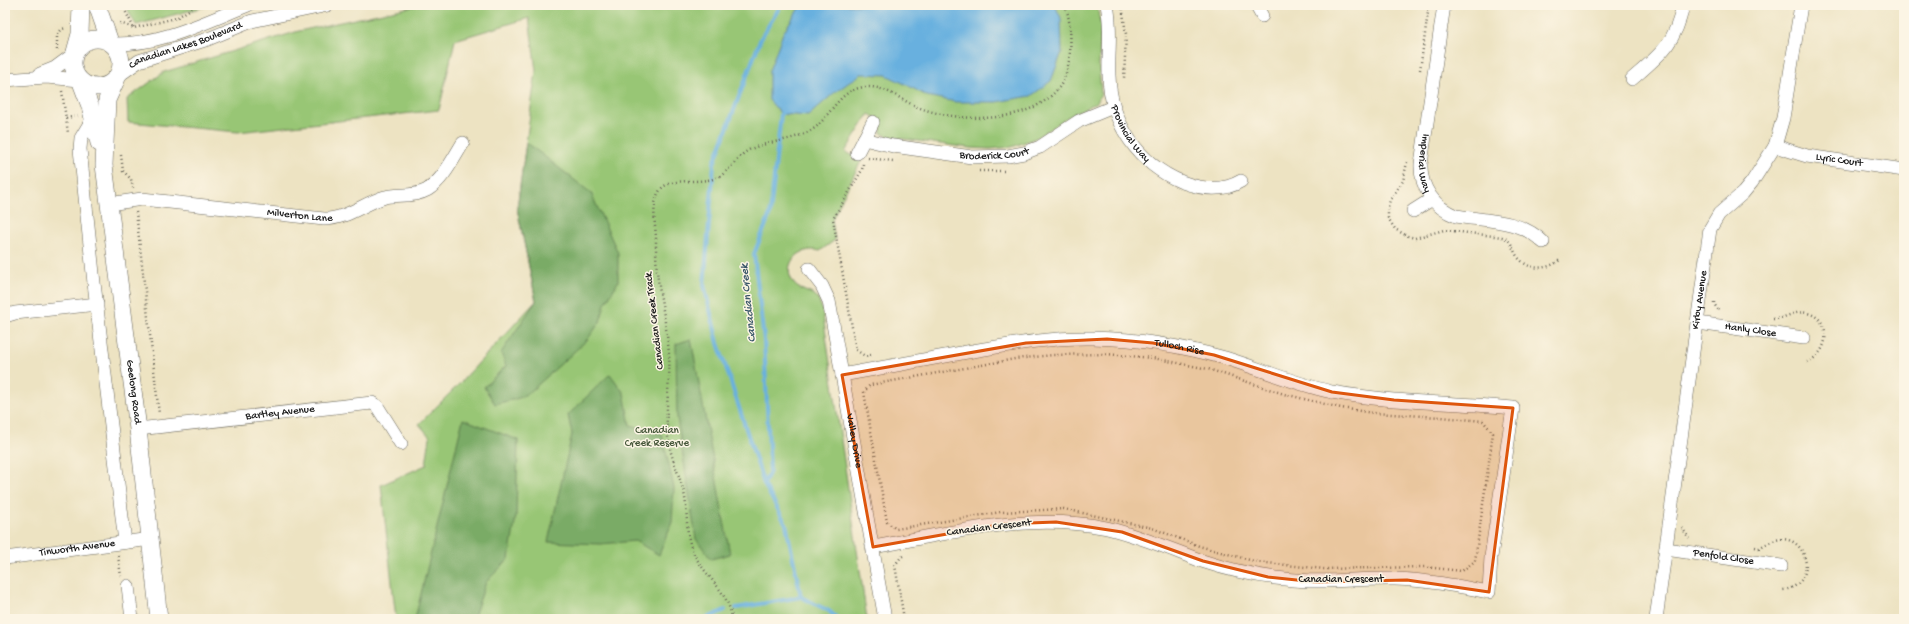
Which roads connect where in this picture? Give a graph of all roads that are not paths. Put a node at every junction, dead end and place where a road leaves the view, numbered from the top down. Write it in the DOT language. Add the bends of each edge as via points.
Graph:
graph roads {
  1 [pos="80,5"];
  2 [pos="97,5"];
  3 [pos="248,5"];
  4 [pos="328,5"];
  5 [pos="1107,5"];
  6 [pos="1444,5"];
  7 [pos="1684,5"];
  8 [pos="1801,5"];
  9 [pos="111,43"];
  10 [pos="75,53"];
  11 [pos="117,77"];
  12 [pos="31,78"];
  13 [pos="1632,79"];
  14 [pos="5,80"];
  15 [pos="80,81"];
  16 [pos="1113,107"];
  17 [pos="93,118"];
  18 [pos="874,122"];
  19 [pos="864,139"];
  20 [pos="463,143"];
  21 [pos="1775,146"];
  22 [pos="861,155"];
  23 [pos="104,165"];
  24 [pos="1904,170"];
  25 [pos="1241,181"];
  26 [pos="1432,199"];
  27 [pos="109,204"];
  28 [pos="1413,211"];
  29 [pos="1543,242"];
  30 [pos="809,269"];
  31 [pos="97,304"];
  32 [pos="5,316"];
  33 [pos="1698,323"];
  34 [pos="1804,338"];
  35 [pos="842,374"];
  36 [pos="1513,408"];
  37 [pos="138,429"];
  38 [pos="401,444"];
  39 [pos="151,539"];
  40 [pos="125,542"];
  41 [pos="873,547"];
  42 [pos="1666,548"];
  43 [pos="5,558"];
  44 [pos="1781,566"];
  45 [pos="128,586"];
  46 [pos="132,619"];
  47 [pos="159,619"];
  48 [pos="885,619"];
  49 [pos="1656,619"];
  1 -- 10 [label="main road" via="80,34"];
  2 -- 9 [label="main road"];
  3 -- 9 [label="street, Canadian Lakes Boulevard" via="176,32 136,43"];
  4 -- 11 [label="street, Canadian Lakes Boulevard" via="252,21 208,40 139,61"];
  5 -- 16 [label="street, Provincial Way" via="1111,36 1109,80"];
  6 -- 26 [label="street, Imperial Way" via="1421,164 1422,178"];
  7 -- 13 [label="street" via="1679,23 1665,50"];
  8 -- 21 [label="street, Kirby Avenue" via="1783,118"];
  9 -- 10 [label="main road" via="98,39 89,40 81,44"];
  9 -- 11 [label="main road" via="121,58"];
  10 -- 12 [label="street" via="55,68"];
  10 -- 15 [label="main road" via="73,70"];
  11 -- 15 [label="main road" via="110,84 98,88"];
  11 -- 23 [label="main road, Geelong Road" via="108,100"];
  12 -- 14 [label="street"];
  12 -- 15 [label="street" via="53,77"];
  15 -- 17 [label="main road, Geelong Road"];
  16 -- 19 [label="street, Broderick Court" via="1079,121 1040,147 1008,156 972,157 893,146"];
  16 -- 25 [label="street, Provincial Way" via="1122,128 1134,146 1164,173 1188,184 1206,188 1228,187"];
  17 -- 23 [label="main road, Geelong Road"];
  17 -- 31 [label="street" via="81,138 80,149"];
  18 -- 19 [label="street"];
  19 -- 22 [label="street"];
  20 -- 27 [label="street, Milverton Lane" via="441,176 428,189 380,199 335,218 142,199"];
  21 -- 24 [label="street, Lyric Court" via="1806,156"];
  21 -- 33 [label="street, Kirby Avenue" via="1752,182 1712,223"];
  23 -- 27 [label="main road, Geelong Road"];
  26 -- 28 [label="street"];
  26 -- 29 [label="street, Imperial Way" via="1451,214 1521,226"];
  27 -- 37 [label="main road, Geelong Road"];
  30 -- 35 [label="street, Valley Drive" via="828,297"];
  31 -- 32 [label="street"];
  31 -- 40 [label="street"];
  33 -- 34 [label="street, Hanly Close"];
  33 -- 42 [label="street, Kirby Avenue"];
  35 -- 36 [label="street, Tulloch Rise" via="1026,343 1079,338 1107,339 1154,343 1207,354 1300,384 1340,393 1394,400"];
  35 -- 41 [label="street, Valley Drive"];
  36 -- 41 [label="street, Canadian Crescent" via="1492,549 1489,592 1437,582 1316,582 1268,577 1208,563 1135,535 1097,526 1043,522 1004,524"];
  37 -- 38 [label="street, Bartley Avenue" via="372,403 377,406"];
  37 -- 39 [label="main road, Geelong Road"];
  39 -- 40 [label="street, Tinworth Avenue"];
  39 -- 47 [label="main road, Geelong Road"];
  40 -- 43 [label="street, Tinworth Avenue"];
  41 -- 48 [label="street, Valley Drive"];
  42 -- 44 [label="street, Penfold Close"];
  42 -- 49 [label="street, Kirby Avenue"];
  45 -- 46 [label="street"];
}
